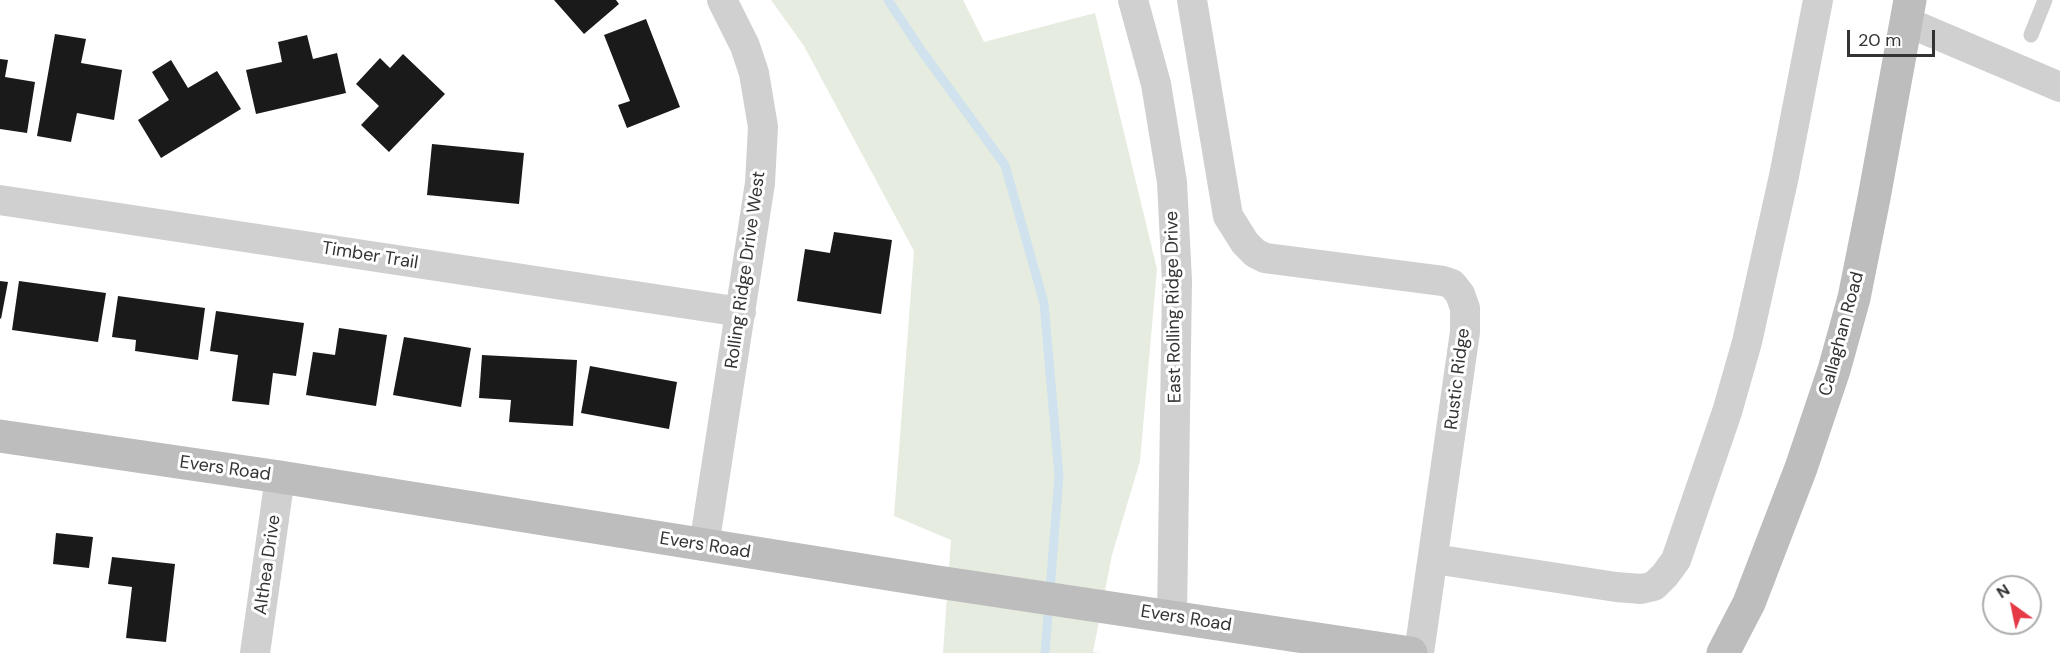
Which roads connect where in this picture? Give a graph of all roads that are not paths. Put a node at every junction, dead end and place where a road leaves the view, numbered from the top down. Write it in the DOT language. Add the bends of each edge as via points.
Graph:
graph roads {
  1 [pos="722,0"];
  2 [pos="1134,0"];
  3 [pos="1192,0"];
  4 [pos="1818,0"];
  5 [pos="2045,0"];
  6 [pos="2052,0"];
  7 [pos="2060,4"];
  8 [pos="1908,11"];
  9 [pos="2031,35"];
  10 [pos="2060,87"];
  11 [pos="0,200"];
  12 [pos="741,312"];
  13 [pos="0,436"];
  14 [pos="280,477"];
  15 [pos="704,546"];
  16 [pos="1434,559"];
  17 [pos="1173,618"];
  18 [pos="255,653"];
  19 [pos="1411,653"];
  20 [pos="1419,653"];
  21 [pos="1723,653"];
  1 -- 12 [label="street, Rolling Ridge Drive West" via="754,73 763,128 760,183"];
  2 -- 17 [label="street, East Rolling Ridge Drive" via="1156,84 1172,182 1177,280"];
  3 -- 16 [label="street, Rustic Ridge" via="1228,216 1245,243 1266,258 1443,281 1452,284 1460,294 1465,308 1465,332"];
  4 -- 16 [label="street" via="1747,342 1676,560 1654,586 1641,589"];
  5 -- 9 [label="lane"];
  6 -- 7 [label="lane"];
  8 -- 10 [label="street"];
  8 -- 21 [label="main road, Callaghan Road" via="1854,298 1836,363 1749,603"];
  11 -- 12 [label="street, Timber Trail"];
  12 -- 15 [label="street, Rolling Ridge Drive West"];
  13 -- 14 [label="main road, Evers Road"];
  14 -- 15 [label="main road, Evers Road"];
  14 -- 18 [label="street, Althea Drive"];
  15 -- 17 [label="main road, Evers Road"];
  16 -- 20 [label="street, Rustic Ridge"];
  17 -- 19 [label="main road, Evers Road"];
}
